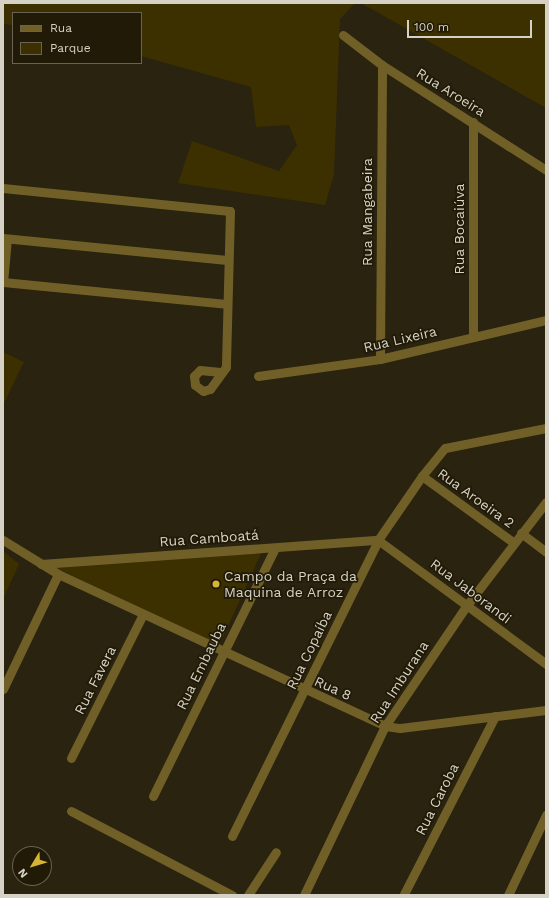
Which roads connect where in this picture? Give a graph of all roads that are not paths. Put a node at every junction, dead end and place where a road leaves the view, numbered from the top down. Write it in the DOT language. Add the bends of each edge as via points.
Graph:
graph roads {
  1 [pos="343,35"];
  2 [pos="382,65"];
  3 [pos="473,122"];
  4 [pos="546,170"];
  5 [pos="3,188"];
  6 [pos="5,239"];
  7 [pos="227,260"];
  8 [pos="226,304"];
  9 [pos="546,320"];
  10 [pos="473,336"];
  11 [pos="380,359"];
  12 [pos="220,372"];
  13 [pos="258,376"];
  14 [pos="546,428"];
  15 [pos="422,476"];
  16 [pos="546,502"];
  17 [pos="521,533"];
  18 [pos="3,540"];
  19 [pos="378,540"];
  20 [pos="513,542"];
  21 [pos="275,548"];
  22 [pos="546,552"];
  23 [pos="41,564"];
  24 [pos="58,574"];
  25 [pos="467,605"];
  26 [pos="143,614"];
  27 [pos="223,653"];
  28 [pos="546,664"];
  29 [pos="3,689"];
  30 [pos="305,691"];
  31 [pos="546,710"];
  32 [pos="495,716"];
  33 [pos="385,726"];
  34 [pos="71,758"];
  35 [pos="153,796"];
  36 [pos="71,811"];
  37 [pos="546,815"];
  38 [pos="232,836"];
  39 [pos="276,852"];
  40 [pos="404,894"];
  41 [pos="232,895"];
  42 [pos="248,895"];
  43 [pos="304,895"];
  44 [pos="508,895"];
  1 -- 2 [label="street, Rua Aroeira"];
  2 -- 3 [label="street, Rua Aroeira"];
  2 -- 11 [label="street, Rua Mangabeira"];
  3 -- 4 [label="street, Rua Aroeira"];
  3 -- 10 [label="street, Rua Bocaiúva"];
  5 -- 7 [label="street" via="230,211"];
  6 -- 7 [label="street"];
  6 -- 8 [label="street" via="3,282"];
  7 -- 8 [label="street"];
  8 -- 12 [label="street" via="226,364"];
  9 -- 10 [label="street, Rua Lixeira"];
  10 -- 11 [label="street, Rua Lixeira"];
  11 -- 13 [label="street, Rua Lixeira"];
  14 -- 15 [label="street, Rua Copaíba" via="445,448"];
  15 -- 19 [label="street, Rua Copaíba"];
  15 -- 20 [label="street, Rua Aroeira 2"];
  16 -- 17 [label="street, Rua Imburana"];
  17 -- 20 [label="street, Rua Imburana"];
  17 -- 22 [label="street"];
  18 -- 23 [label="street, Rua 8"];
  19 -- 21 [label="street, Rua Camboatá"];
  19 -- 25 [label="street, Rua Jaborandi"];
  19 -- 30 [label="street, Rua Copaíba"];
  20 -- 25 [label="street, Rua Imburana"];
  21 -- 23 [label="street, Rua Camboatá"];
  21 -- 27 [label="street, Rua Embauba"];
  23 -- 24 [label="street, Rua 8"];
  24 -- 26 [label="street, Rua 8"];
  24 -- 29 [label="street"];
  25 -- 28 [label="street, Rua Jaborandi"];
  25 -- 33 [label="street, Rua Imburana"];
  26 -- 27 [label="street, Rua 8"];
  26 -- 34 [label="street, Rua Favera"];
  27 -- 30 [label="street, Rua 8"];
  27 -- 35 [label="street, Rua Embauba"];
  30 -- 33 [label="street, Rua 8"];
  30 -- 38 [label="street, Rua Copaíba"];
  31 -- 32 [label="street, Rua 8"];
  32 -- 33 [label="street, Rua 8" via="400,728"];
  32 -- 40 [label="street, Rua Caroba"];
  33 -- 43 [label="street, Rua Imburana"];
  36 -- 41 [label="street"];
  37 -- 44 [label="street"];
  39 -- 42 [label="street"];
}
